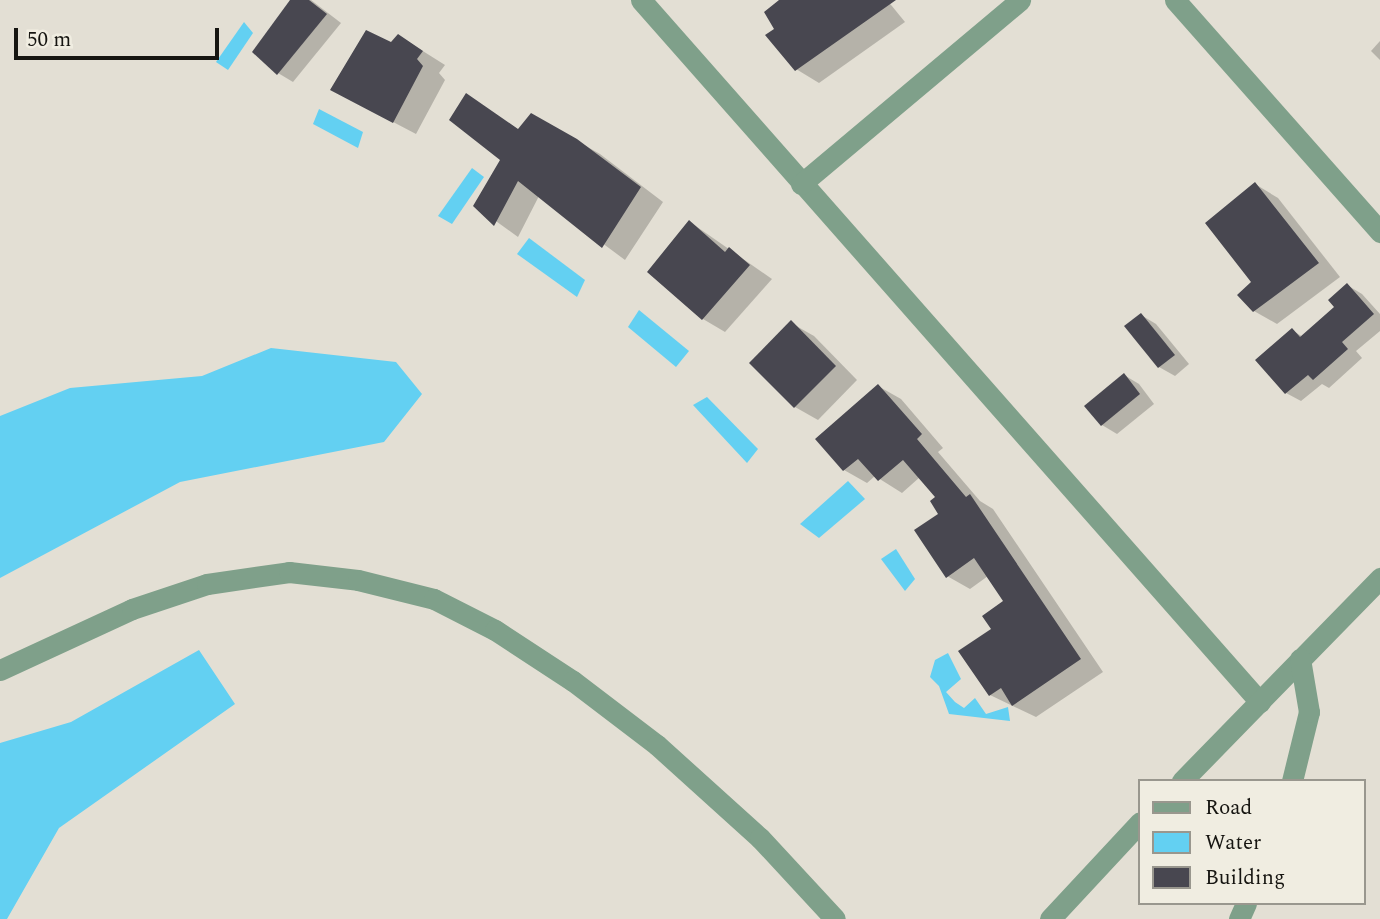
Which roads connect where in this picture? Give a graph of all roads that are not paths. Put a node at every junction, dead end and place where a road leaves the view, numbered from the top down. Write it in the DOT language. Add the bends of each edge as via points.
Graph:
graph roads {
  1 [pos="641,0"];
  2 [pos="1020,0"];
  3 [pos="1175,0"];
  4 [pos="801,184"];
  5 [pos="1380,232"];
  6 [pos="1380,578"];
  7 [pos="1300,659"];
  8 [pos="0,670"];
  9 [pos="1260,702"];
  10 [pos="1184,779"];
  11 [pos="1292,779"];
  12 [pos="1138,824"];
  13 [pos="835,919"];
  14 [pos="1049,919"];
  1 -- 4 [label="street"];
  2 -- 4 [label="street"];
  3 -- 5 [label="street"];
  4 -- 9 [label="street"];
  6 -- 7 [label="street"];
  7 -- 9 [label="street"];
  7 -- 11 [label="street" via="1309,712"];
  8 -- 13 [label="street" via="132,609 208,584 289,572 358,580 434,599 495,630 573,681 657,746 760,838"];
  9 -- 10 [label="street"];
  12 -- 14 [label="street"];
}
